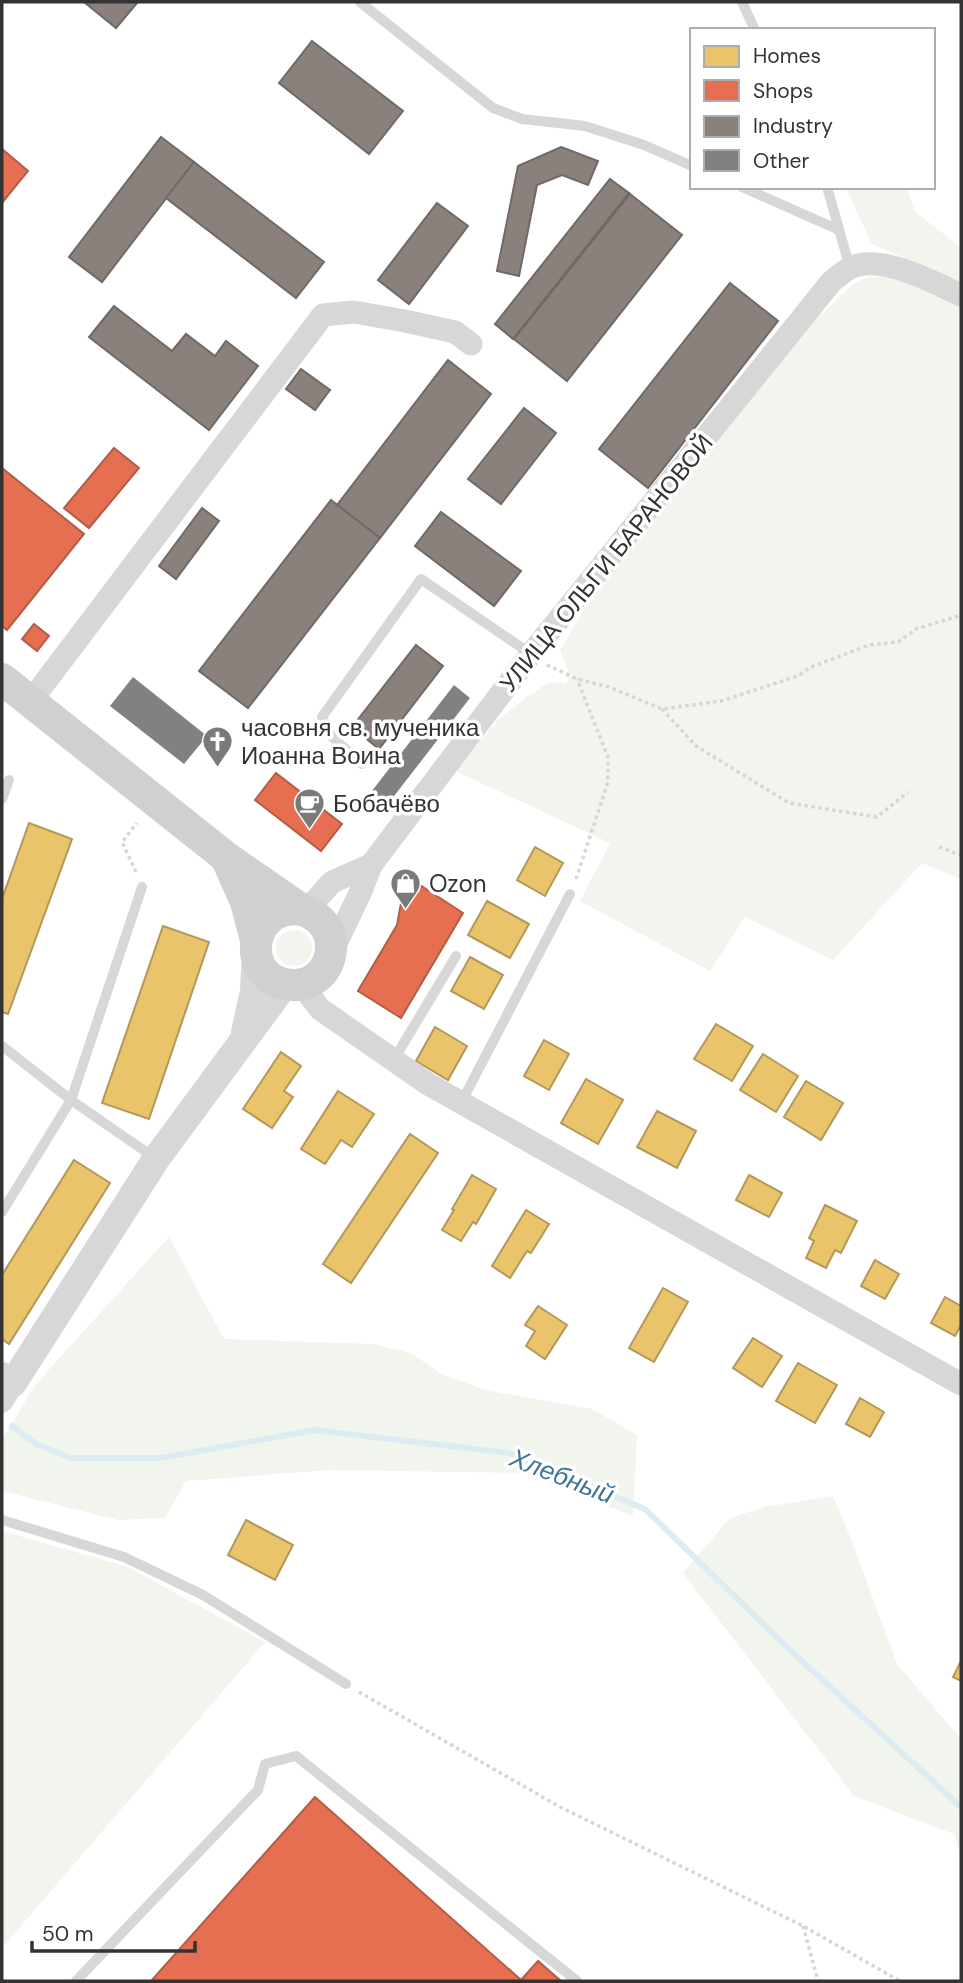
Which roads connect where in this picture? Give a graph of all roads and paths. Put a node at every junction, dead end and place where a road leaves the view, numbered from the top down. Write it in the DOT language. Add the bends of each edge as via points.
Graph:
graph roads {
  1 [pos="360,2"];
  2 [pos="742,2"];
  3 [pos="754,28"];
  4 [pos="690,165"];
  5 [pos="747,189"];
  6 [pos="828,189"];
  7 [pos="839,230"];
  8 [pos="850,268"];
  9 [pos="961,295"];
  10 [pos="471,344"];
  11 [pos="961,615"];
  12 [pos="531,654"];
  13 [pos="577,678"];
  14 [pos="2,679"];
  15 [pos="30,702"];
  16 [pos="662,709"];
  17 [pos="362,764"];
  18 [pos="9,780"];
  19 [pos="908,792"];
  20 [pos="2,799"];
  21 [pos="137,823"];
  22 [pos="939,847"];
  23 [pos="961,855"];
  24 [pos="227,858"];
  25 [pos="371,865"];
  26 [pos="142,887"];
  27 [pos="570,894"];
  28 [pos="304,911"];
  29 [pos="256,946"];
  30 [pos="331,954"];
  31 [pos="456,956"];
  32 [pos="293,984"];
  33 [pos="241,1045"];
  34 [pos="2,1046"];
  35 [pos="393,1061"];
  36 [pos="72,1100"];
  37 [pos="461,1104"];
  38 [pos="156,1159"];
  39 [pos="2,1212"];
  40 [pos="961,1384"];
  41 [pos="6,1387"];
  42 [pos="2,1520"];
  43 [pos="346,1684"];
  44 [pos="803,1926"];
  45 [pos="76,1981"];
  46 [pos="577,1981"];
  47 [pos="818,1981"];
  48 [pos="900,1981"];
  1 -- 4 [label="lane" via="493,108 522,119 585,126"];
  2 -- 3 [label="lane"];
  5 -- 7 [label="lane"];
  6 -- 7 [label="lane"];
  7 -- 8 [label="lane"];
  8 -- 9 [label="street" via="885,265"];
  8 -- 12 [label="street, УЛИЦА ОЛЬГИ БАРАНОВОЙ" via="832,281"];
  10 -- 15 [label="street" via="455,332 405,321 354,312 323,315"];
  11 -- 16 [label="path" via="916,629 898,642 869,645 798,676 721,701"];
  12 -- 13 [label="path"];
  12 -- 17 [label="lane" via="421,579 322,717 331,736"];
  12 -- 25 [label="street, УЛИЦА ОЛЬГИ БАРАНОВОЙ"];
  13 -- 16 [label="path"];
  13 -- 27 [label="path" via="608,757 608,782"];
  14 -- 15 [label="main road"];
  15 -- 24 [label="main road"];
  16 -- 19 [label="path" via="696,746 789,803 877,817"];
  18 -- 20 [label="lane"];
  21 -- 26 [label="path" via="122,842"];
  22 -- 23 [label="path"];
  24 -- 28 [label="main road"];
  24 -- 29 [label="main road" via="246,902"];
  25 -- 28 [label="street, УЛИЦА ОЛЬГИ БАРАНОВОЙ" via="332,882"];
  25 -- 30 [label="street, УЛИЦА ОЛЬГИ БАРАНОВОЙ"];
  26 -- 36 [label="lane"];
  27 -- 37 [label="lane"];
  28 -- 29 [label="main road" via="288,909 272,916 263,924"];
  28 -- 30 [label="main road" via="327,929"];
  29 -- 32 [label="main road" via="258,961 267,974"];
  29 -- 33 [label="street" via="250,1018"];
  30 -- 32 [label="main road" via="319,976"];
  31 -- 35 [label="lane"];
  32 -- 33 [label="street"];
  32 -- 35 [label="street"];
  33 -- 38 [label="street"];
  34 -- 36 [label="lane"];
  35 -- 37 [label="street"];
  36 -- 38 [label="lane"];
  36 -- 39 [label="lane"];
  37 -- 40 [label="street"];
  38 -- 41 [label="street"];
  42 -- 43 [label="lane" via="124,1556 203,1595"];
  43 -- 44 [label="path" via="559,1807"];
  44 -- 47 [label="path"];
  44 -- 48 [label="path"];
  45 -- 46 [label="lane" via="258,1790 265,1764 296,1756"];
}
